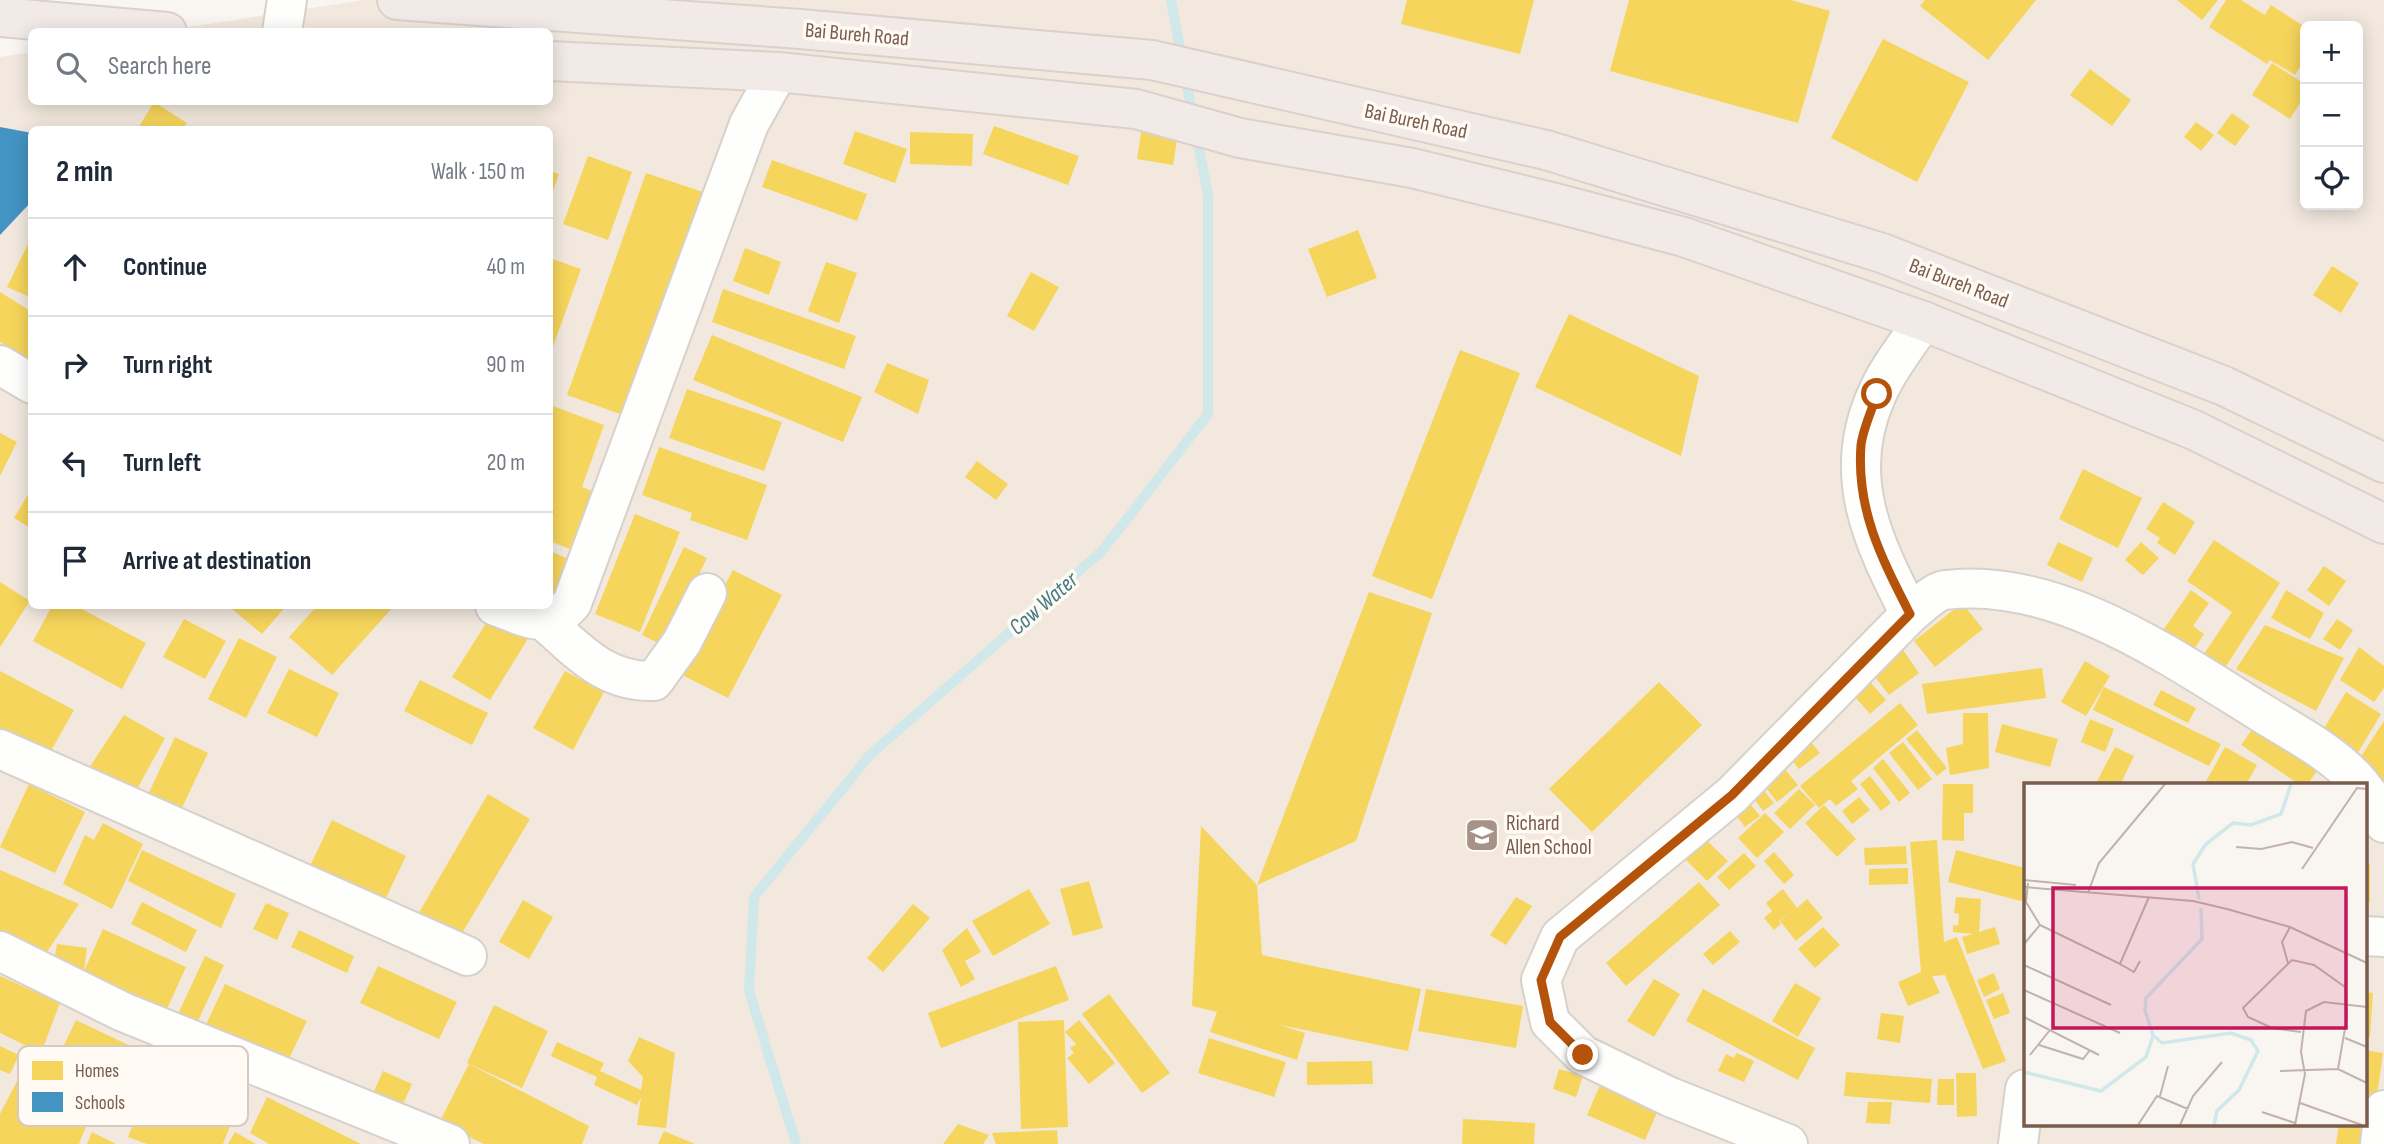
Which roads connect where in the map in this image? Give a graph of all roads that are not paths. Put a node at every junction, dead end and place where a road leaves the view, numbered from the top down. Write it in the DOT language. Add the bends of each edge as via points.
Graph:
graph roads {
  1 [pos="287,0"];
  2 [pos="397,0"];
  3 [pos="0,17"];
  4 [pos="122,28"];
  5 [pos="283,28"];
  6 [pos="553,61"];
  7 [pos="778,72"];
  8 [pos="1923,321"];
  9 [pos="0,365"];
  10 [pos="28,382"];
  11 [pos="2384,463"];
  12 [pos="2384,524"];
  13 [pos="707,593"];
  14 [pos="526,609"];
  15 [pos="558,612"];
  16 [pos="1910,614"];
  17 [pos="0,749"];
  18 [pos="2359,783"];
  19 [pos="2366,791"];
  20 [pos="2384,823"];
  21 [pos="2366,936"];
  22 [pos="2384,937"];
  23 [pos="0,951"];
  24 [pos="467,956"];
  25 [pos="207,1046"];
  26 [pos="248,1062"];
  27 [pos="2024,1097"];
  28 [pos="2384,1110"];
  29 [pos="450,1144"];
  30 [pos="1788,1144"];
  31 [pos="2018,1144"];
  32 [pos="2380,1144"];
  1 -- 5 [label="street"];
  2 -- 11 [label="highway, Bai Bureh Road" via="1152,60 1546,150 1882,253 2224,386"];
  3 -- 4 [label="highway"];
  6 -- 7 [label="highway"];
  7 -- 8 [label="highway" via="1136,109 1240,138 1412,168 1671,234"];
  7 -- 15 [label="street" via="748,124"];
  8 -- 12 [label="highway" via="2194,430"];
  8 -- 16 [label="street" via="1877,394 1861,443 1861,484 1874,544"];
  9 -- 10 [label="street"];
  13 -- 15 [label="street" via="682,642 654,681 632,682 603,671"];
  14 -- 15 [label="street"];
  16 -- 18 [label="street" via="1941,590 2003,590 2063,606 2123,630 2227,692 2305,740"];
  16 -- 30 [label="street" via="1732,795 1560,937 1541,980 1550,1022 1583,1055 1670,1097"];
  17 -- 24 [label="street"];
  19 -- 20 [label="street"];
  21 -- 22 [label="street"];
  23 -- 25 [label="street" via="123,1012"];
  26 -- 29 [label="street"];
  27 -- 31 [label="street"];
  28 -- 32 [label="street"];
}
